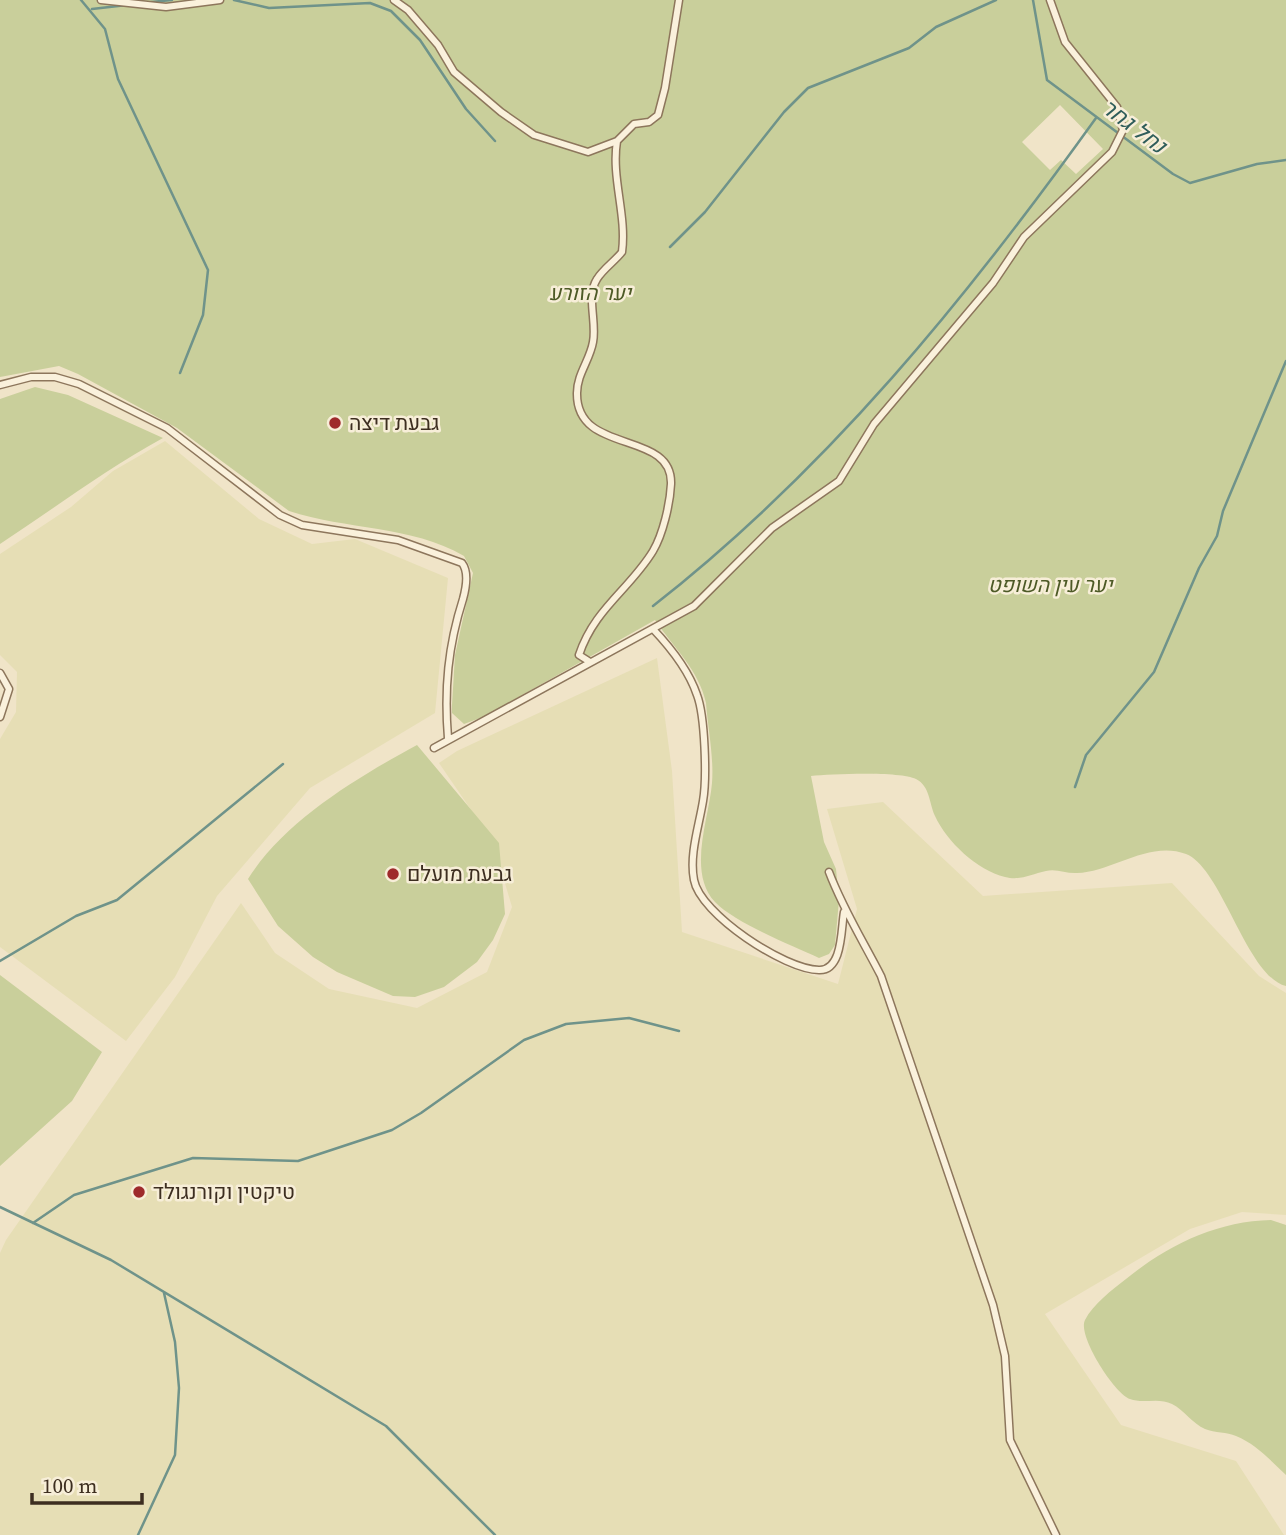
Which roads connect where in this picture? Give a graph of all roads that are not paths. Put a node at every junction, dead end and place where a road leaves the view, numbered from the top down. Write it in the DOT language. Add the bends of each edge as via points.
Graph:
graph roads {
  1 [pos="101,0"];
  2 [pos="220,0"];
  3 [pos="394,0"];
  4 [pos="679,0"];
  5 [pos="1050,0"];
  6 [pos="617,141"];
  7 [pos="0,385"];
  8 [pos="653,629"];
  9 [pos="590,662"];
  10 [pos="0,673"];
  11 [pos="0,717"];
  12 [pos="448,738"];
  13 [pos="434,748"];
  14 [pos="829,872"];
  15 [pos="844,912"];
  16 [pos="1056,1535"];
  1 -- 2 [label="street" via="166,7"];
  3 -- 6 [label="street" via="438,45 454,72 534,135 589,152"];
  4 -- 6 [label="street" via="658,115 634,124"];
  5 -- 8 [label="street" via="1065,42 1117,107 1123,130 1112,152 1024,237 993,283 874,425 839,481 772,528 694,606"];
  6 -- 9 [label="street" via="622,252 592,290 596,328 581,370 577,402 580,416 597,432 661,458 671,481 653,551 587,631 579,655"];
  7 -- 12 [label="street" via="31,377 79,384 167,428 280,515 302,525 398,540 462,563 464,594 446,675"];
  8 -- 9 [label="street"];
  8 -- 15 [label="street" via="698,696 706,782 692,862 699,895 743,936 820,971 837,958"];
  9 -- 12 [label="street"];
  10 -- 11 [label="street" via="9,689"];
  12 -- 13 [label="street"];
  14 -- 15 [label="street"];
  15 -- 16 [label="street" via="881,976 993,1305 1004,1356 1010,1440"];
}
